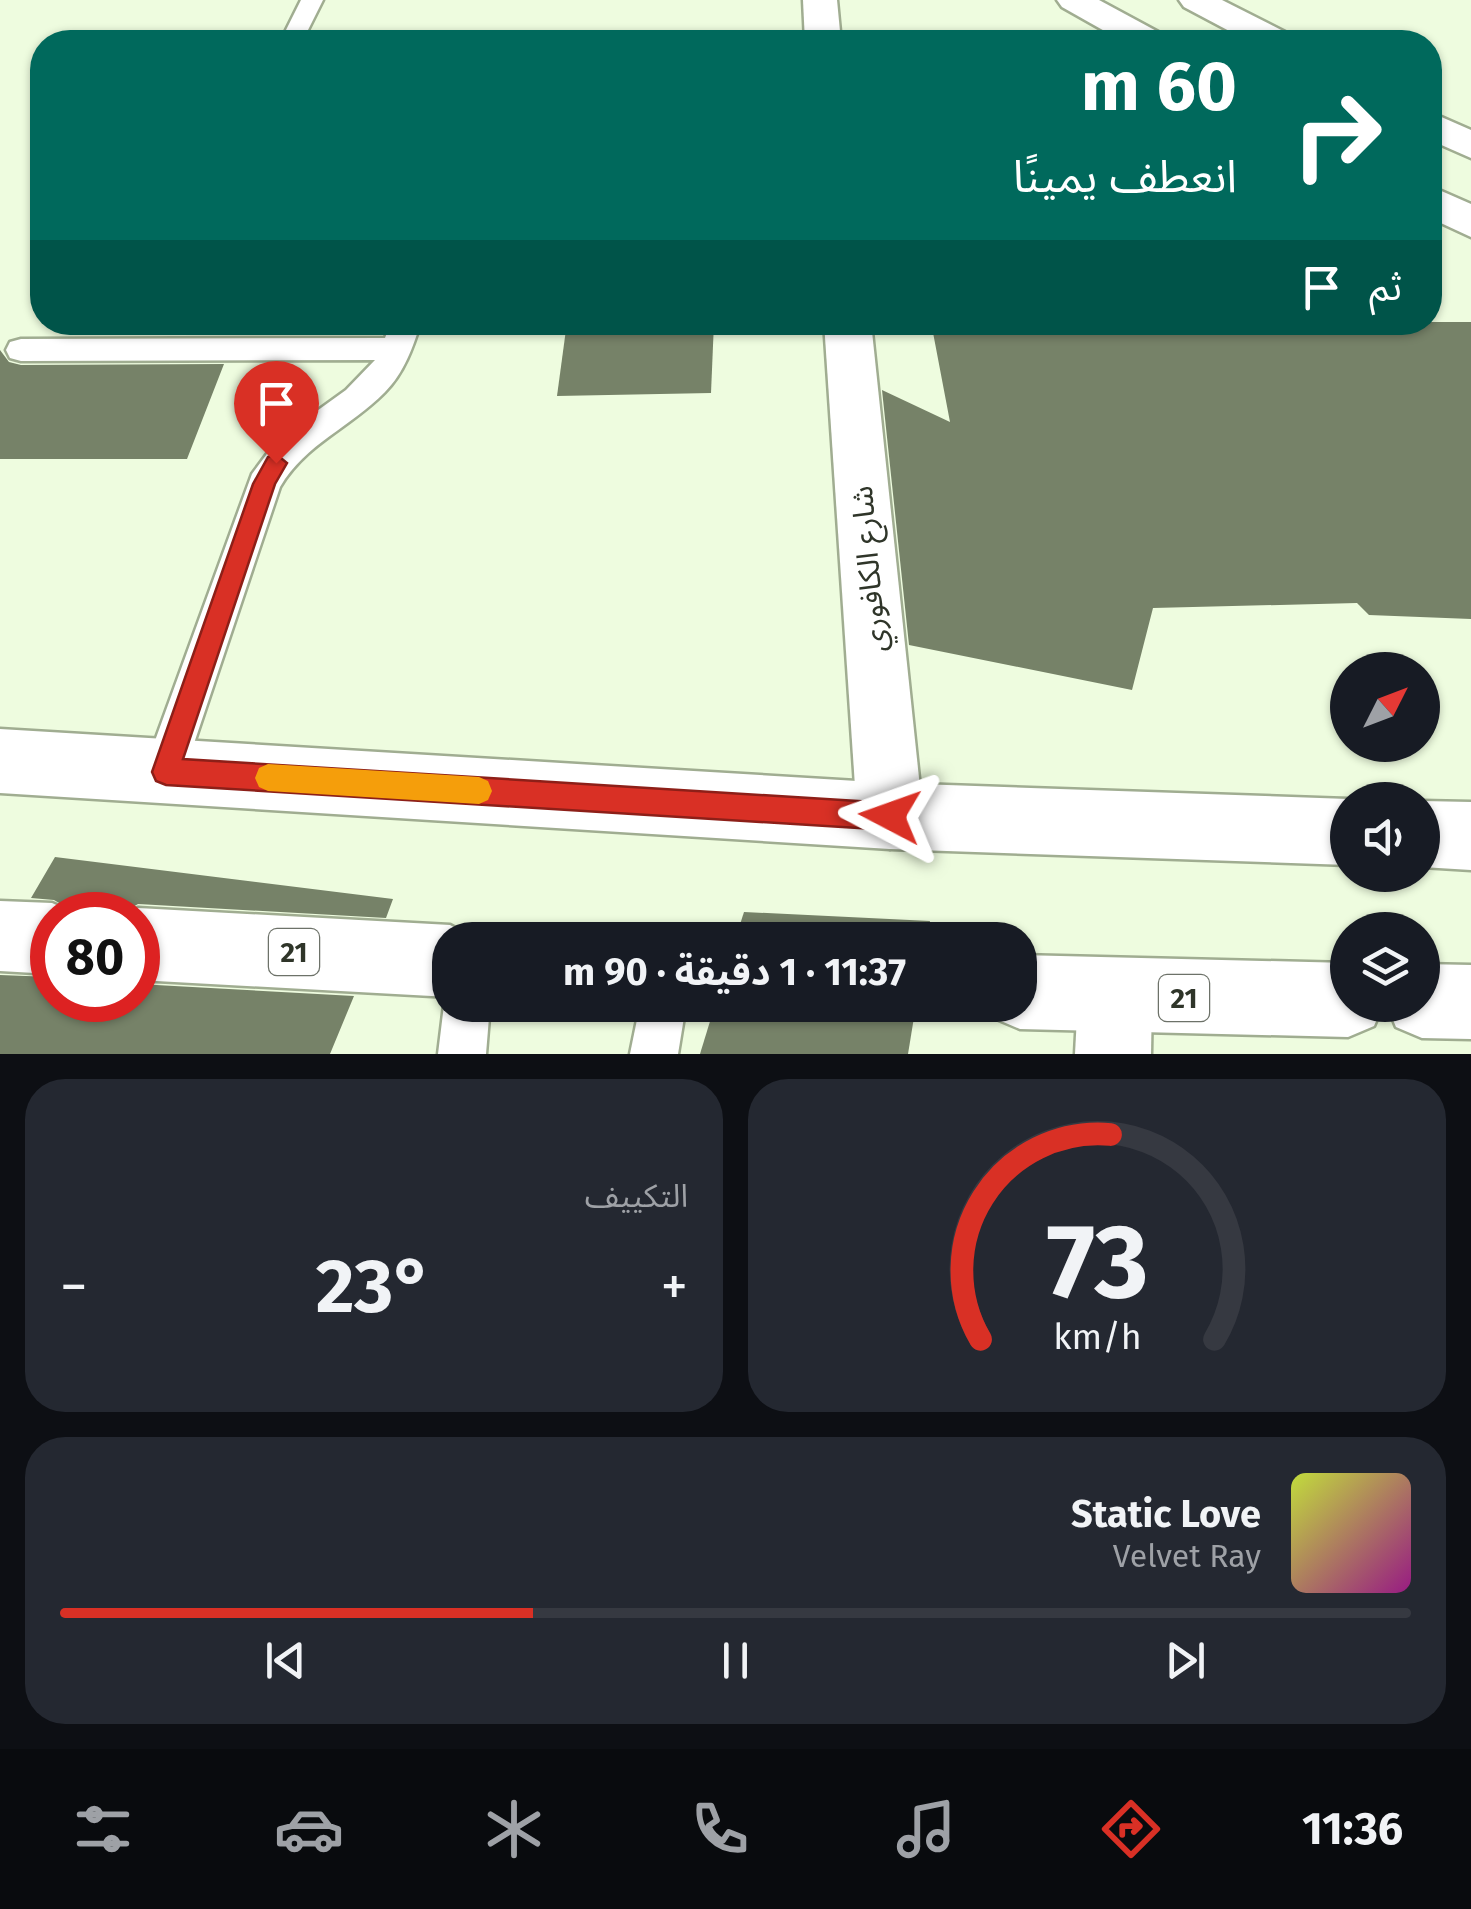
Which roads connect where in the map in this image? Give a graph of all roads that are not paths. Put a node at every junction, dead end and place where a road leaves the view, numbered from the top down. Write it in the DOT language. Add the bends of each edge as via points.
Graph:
graph roads {
  1 [pos="312,0"];
  2 [pos="820,0"];
  3 [pos="1074,0"];
  4 [pos="1140,0"];
  5 [pos="1196,0"];
  6 [pos="296,30"];
  7 [pos="823,30"];
  8 [pos="1127,30"];
  9 [pos="1144,30"];
  10 [pos="1253,30"];
  11 [pos="1442,130"];
  12 [pos="1471,146"];
  13 [pos="1442,207"];
  14 [pos="1471,223"];
  15 [pos="849,335"];
  16 [pos="140,336"];
  17 [pos="401,336"];
  18 [pos="20,350"];
  19 [pos="0,761"];
  20 [pos="166,772"];
  21 [pos="890,816"];
  22 [pos="1330,831"];
  23 [pos="1440,835"];
  24 [pos="1471,836"];
  25 [pos="0,936"];
  26 [pos="30,938"];
  27 [pos="160,945"];
  28 [pos="432,960"];
  29 [pos="1037,998"];
  30 [pos="1440,1001"];
  31 [pos="1330,1002"];
  32 [pos="1471,1002"];
  33 [pos="465,1022"];
  34 [pos="660,1022"];
  35 [pos="1114,1026"];
  36 [pos="462,1054"];
  37 [pos="654,1054"];
  1 -- 6 [label="lane"];
  2 -- 7 [label="main road"];
  3 -- 8 [label="main road"];
  4 -- 9 [label="main road"];
  5 -- 10 [label="main road"];
  11 -- 12 [label="main road"];
  13 -- 14 [label="main road"];
  15 -- 21 [label="main road, شارع الكافوري"];
  16 -- 17 [label="lane"];
  16 -- 18 [label="lane"];
  17 -- 20 [label="lane" via="373,385 309,428 264,484"];
  19 -- 20 [label="main road"];
  20 -- 21 [label="main road"];
  21 -- 22 [label="main road"];
  23 -- 24 [label="main road"];
  25 -- 26 [label="main road"];
  27 -- 28 [label="main road, 21"];
  29 -- 35 [label="main road, 21"];
  30 -- 32 [label="main road"];
  31 -- 35 [label="main road, 21"];
  33 -- 36 [label="lane"];
  34 -- 37 [label="lane"];
}
